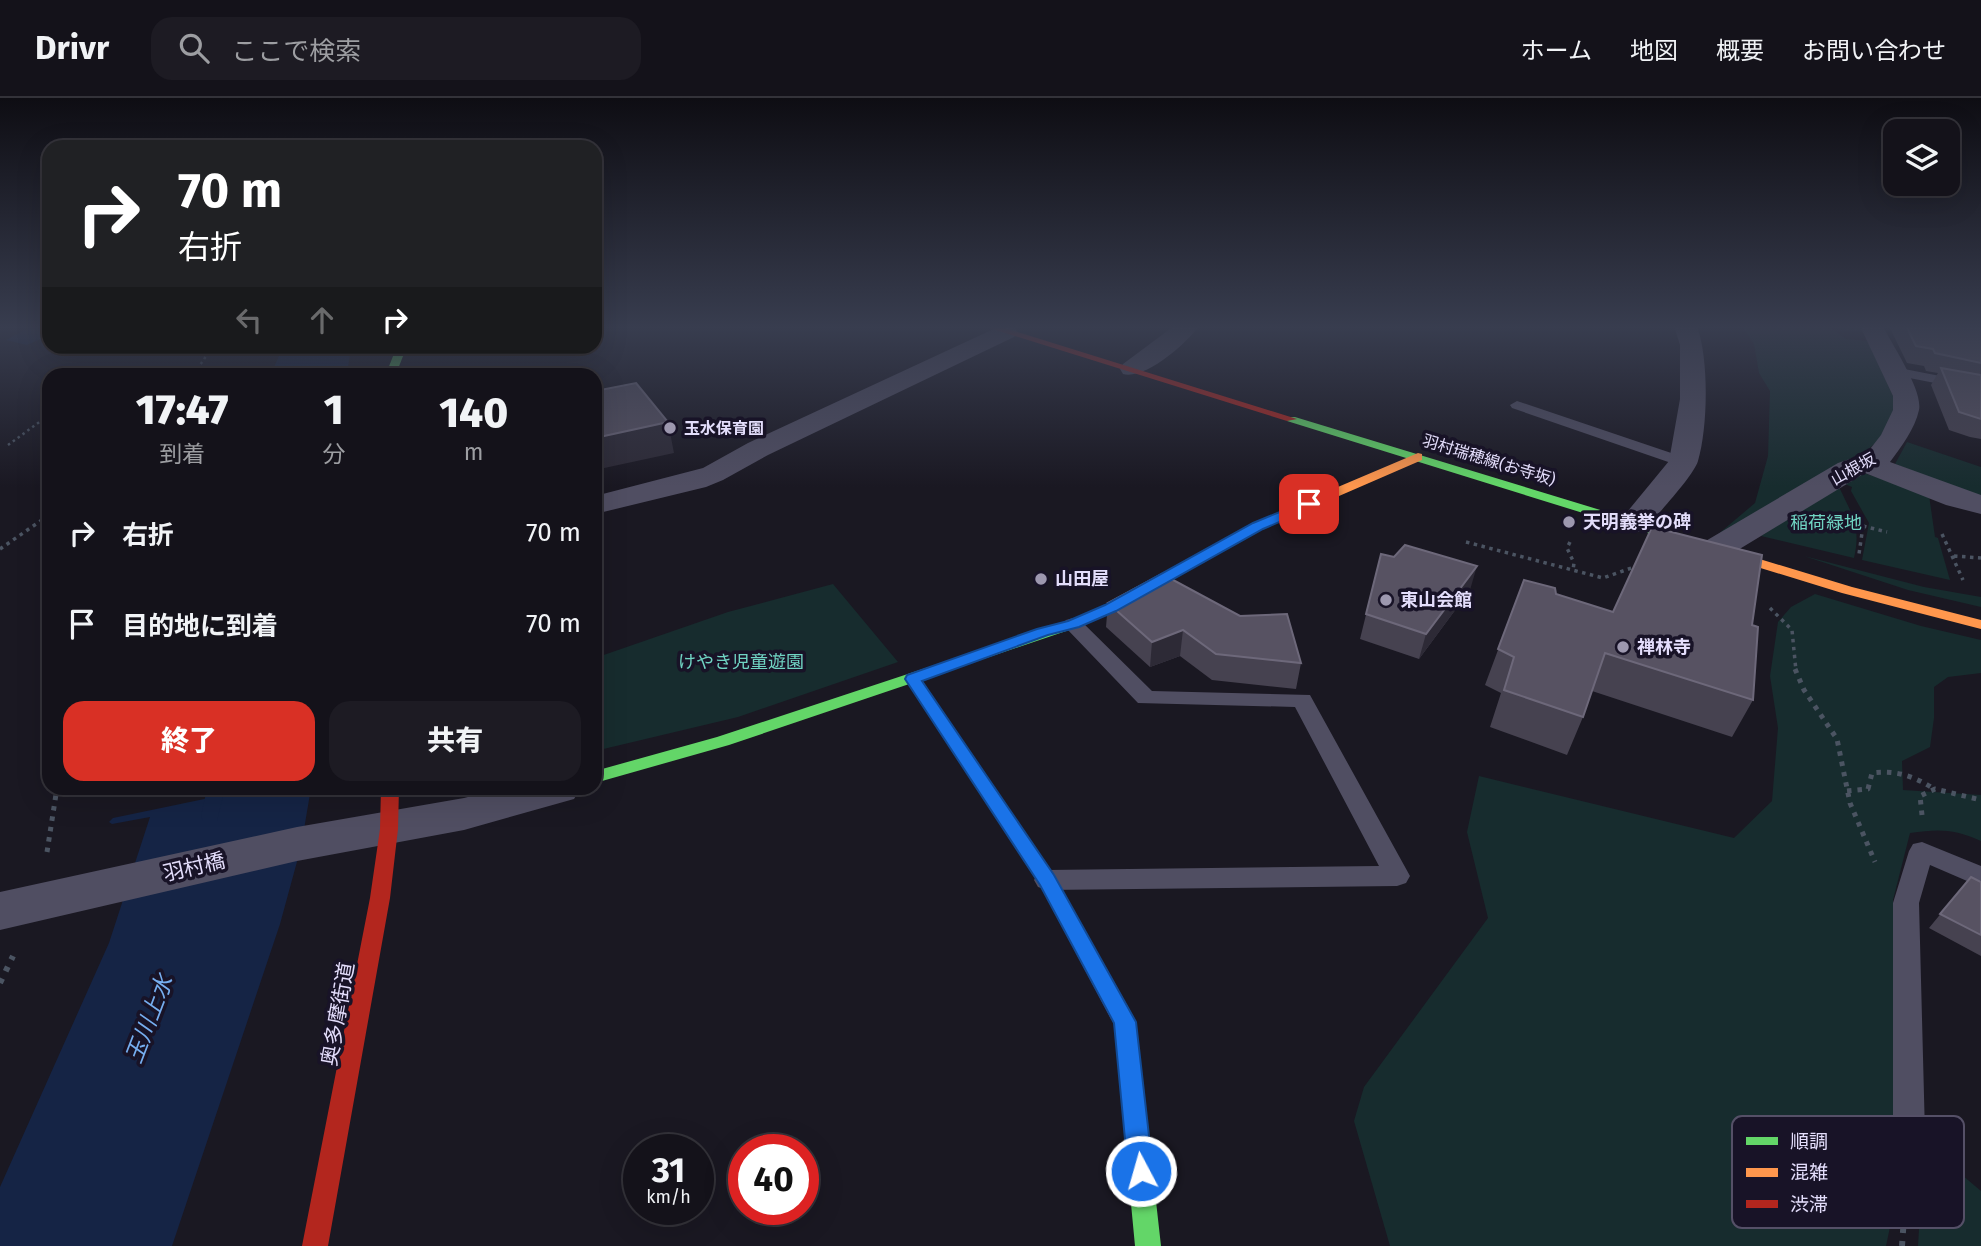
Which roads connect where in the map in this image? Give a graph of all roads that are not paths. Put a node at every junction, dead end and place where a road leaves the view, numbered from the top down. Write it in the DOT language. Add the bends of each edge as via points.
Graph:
graph roads {
  1 [pos="896,380"];
  2 [pos="1166,380"];
  3 [pos="1693,380"];
  4 [pos="1898,380"];
  5 [pos="1936,380"];
  6 [pos="1981,388"];
  7 [pos="1517,405"];
  8 [pos="1418,457"];
  9 [pos="1683,462"];
  10 [pos="1866,463"];
  11 [pos="602,503"];
  12 [pos="1981,505"];
  13 [pos="1634,523"];
  14 [pos="1728,542"];
  15 [pos="1073,624"];
  16 [pos="1981,625"];
  17 [pos="913,679"];
  18 [pos="602,775"];
  19 [pos="533,795"];
  20 [pos="389,808"];
  21 [pos="1981,877"];
  22 [pos="1047,880"];
  23 [pos="0,911"];
  24 [pos="1909,1116"];
  25 [pos="315,1246"];
  26 [pos="1149,1246"];
  1 -- 11 [label="street" via="712,474"];
  2 -- 8 [label="main road, 羽村瑞穂線(お寺坂)"];
  3 -- 9 [label="street"];
  4 -- 10 [label="street, 山根坂" via="1906,410 1894,436 1877,458"];
  5 -- 6 [label="lane"];
  7 -- 9 [label="lane"];
  8 -- 13 [label="main road, 羽村瑞穂線(お寺坂)"];
  8 -- 15 [label="main road" via="1258,526"];
  9 -- 13 [label="street"];
  10 -- 12 [label="street"];
  10 -- 14 [label="street, 山根坂" via="1848,469"];
  13 -- 14 [label="main road, 羽村瑞穂線(お寺坂)"];
  14 -- 16 [label="main road, 羽村瑞穂線(お寺坂)" via="1904,607"];
  15 -- 17 [label="main road"];
  15 -- 22 [label="lane" via="1146,698 1302,700 1397,876"];
  17 -- 18 [label="main road"];
  17 -- 22 [label="main road"];
  19 -- 20 [label="street, 羽村橋" via="464,814"];
  20 -- 23 [label="street, 羽村橋" via="297,844"];
  20 -- 25 [label="main road, 奥多摩街道" via="380,898"];
  21 -- 24 [label="lane" via="1922,851 1906,903"];
  22 -- 26 [label="main road" via="1125,1022"];
}
